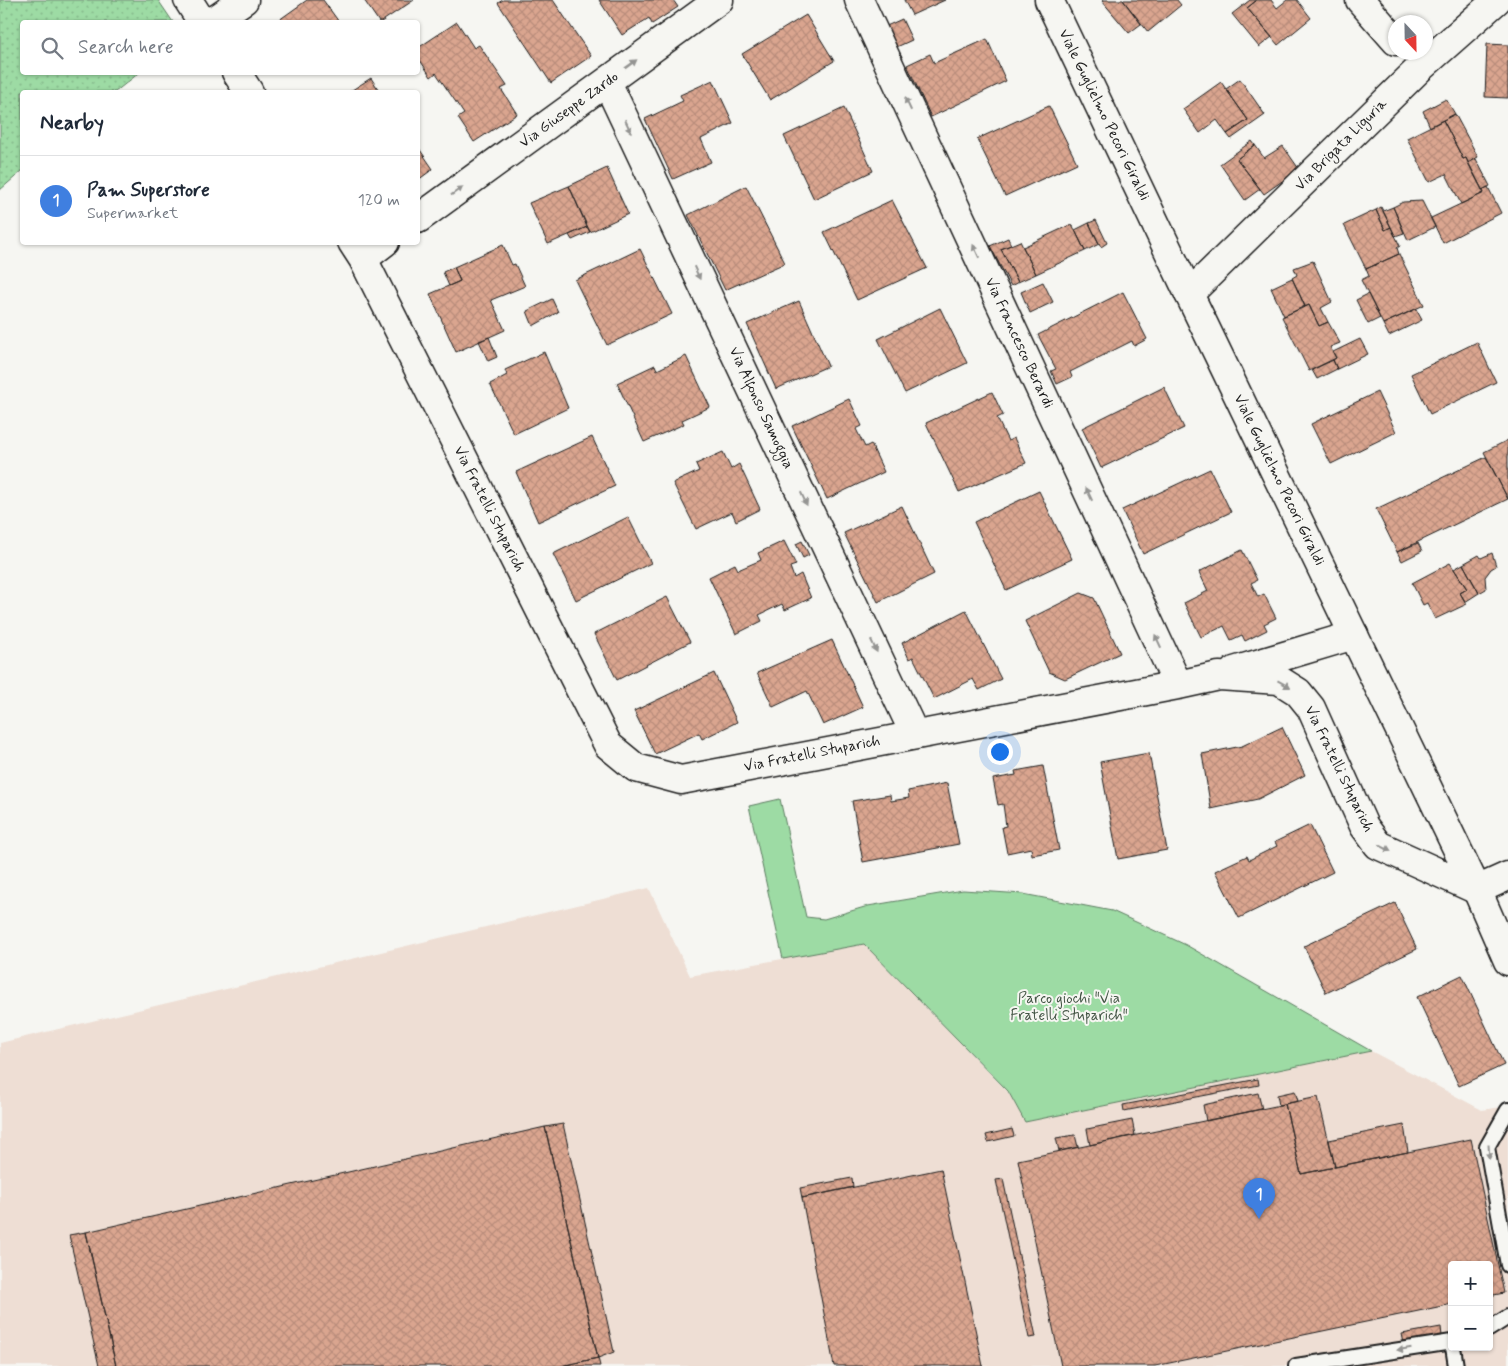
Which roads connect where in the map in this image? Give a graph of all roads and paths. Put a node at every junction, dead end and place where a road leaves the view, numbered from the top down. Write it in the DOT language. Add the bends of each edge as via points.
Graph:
graph roads {
  1 [pos="188,0"];
  2 [pos="244,0"];
  3 [pos="719,0"];
  4 [pos="859,0"];
  5 [pos="1049,0"];
  6 [pos="1360,0"];
  7 [pos="1497,0"];
  8 [pos="201,20"];
  9 [pos="215,20"];
  10 [pos="1388,32"];
  11 [pos="1412,61"];
  12 [pos="238,75"];
  13 [pos="607,82"];
  14 [pos="248,90"];
  15 [pos="420,218"];
  16 [pos="376,245"];
  17 [pos="357,251"];
  18 [pos="1189,294"];
  19 [pos="1354,634"];
  20 [pos="1219,676"];
  21 [pos="1178,685"];
  22 [pos="915,734"];
  23 [pos="1508,876"];
  24 [pos="1477,890"];
  25 [pos="1508,961"];
  26 [pos="1508,1110"];
  27 [pos="1508,1265"];
  28 [pos="1508,1317"];
  29 [pos="1493,1326"];
  30 [pos="1448,1343"];
  31 [pos="1453,1351"];
  32 [pos="1384,1359"];
  33 [pos="1316,1364"];
  34 [pos="1296,1366"];
  35 [pos="1456,1366"];
  1 -- 8 [label="street"];
  2 -- 9 [label="street"];
  13 -- 3 [label="street, Via Giuseppe Zardo, one-way"];
  21 -- 4 [label="street, Via Francesco Berardi, one-way"];
  5 -- 18 [label="street, Viale Guglielmo Pecori Giraldi"];
  6 -- 10 [label="street"];
  7 -- 11 [label="street, Via Brigata Liguria"];
  11 -- 18 [label="street, Via Brigata Liguria"];
  12 -- 14 [label="street"];
  15 -- 13 [label="street, Via Giuseppe Zardo, one-way"];
  13 -- 22 [label="street, Via Alfonso Samoggia, one-way"];
  16 -- 17 [label="street"];
  17 -- 22 [label="street, Via Fratelli Stuparich" via="608,745 636,768 681,780"];
  18 -- 19 [label="street, Viale Guglielmo Pecori Giraldi"];
  19 -- 20 [label="street"];
  19 -- 24 [label="street, Viale Guglielmo Pecori Giraldi"];
  20 -- 21 [label="street, Via Fratelli Stuparich"];
  20 -- 24 [label="street, Via Fratelli Stuparich, one-way" via="1278,680 1298,692 1311,708 1364,826 1378,845"];
  21 -- 22 [label="street, Via Fratelli Stuparich"];
  23 -- 24 [label="street"];
  24 -- 25 [label="street, Viale Guglielmo Pecori Giraldi"];
  26 -- 27 [label="lane, one-way" via="1487,1147"];
  28 -- 29 [label="lane"];
  30 -- 32 [label="lane, one-way"];
  31 -- 35 [label="lane"];
  32 -- 33 [label="lane"];
  33 -- 34 [label="lane"];
}
